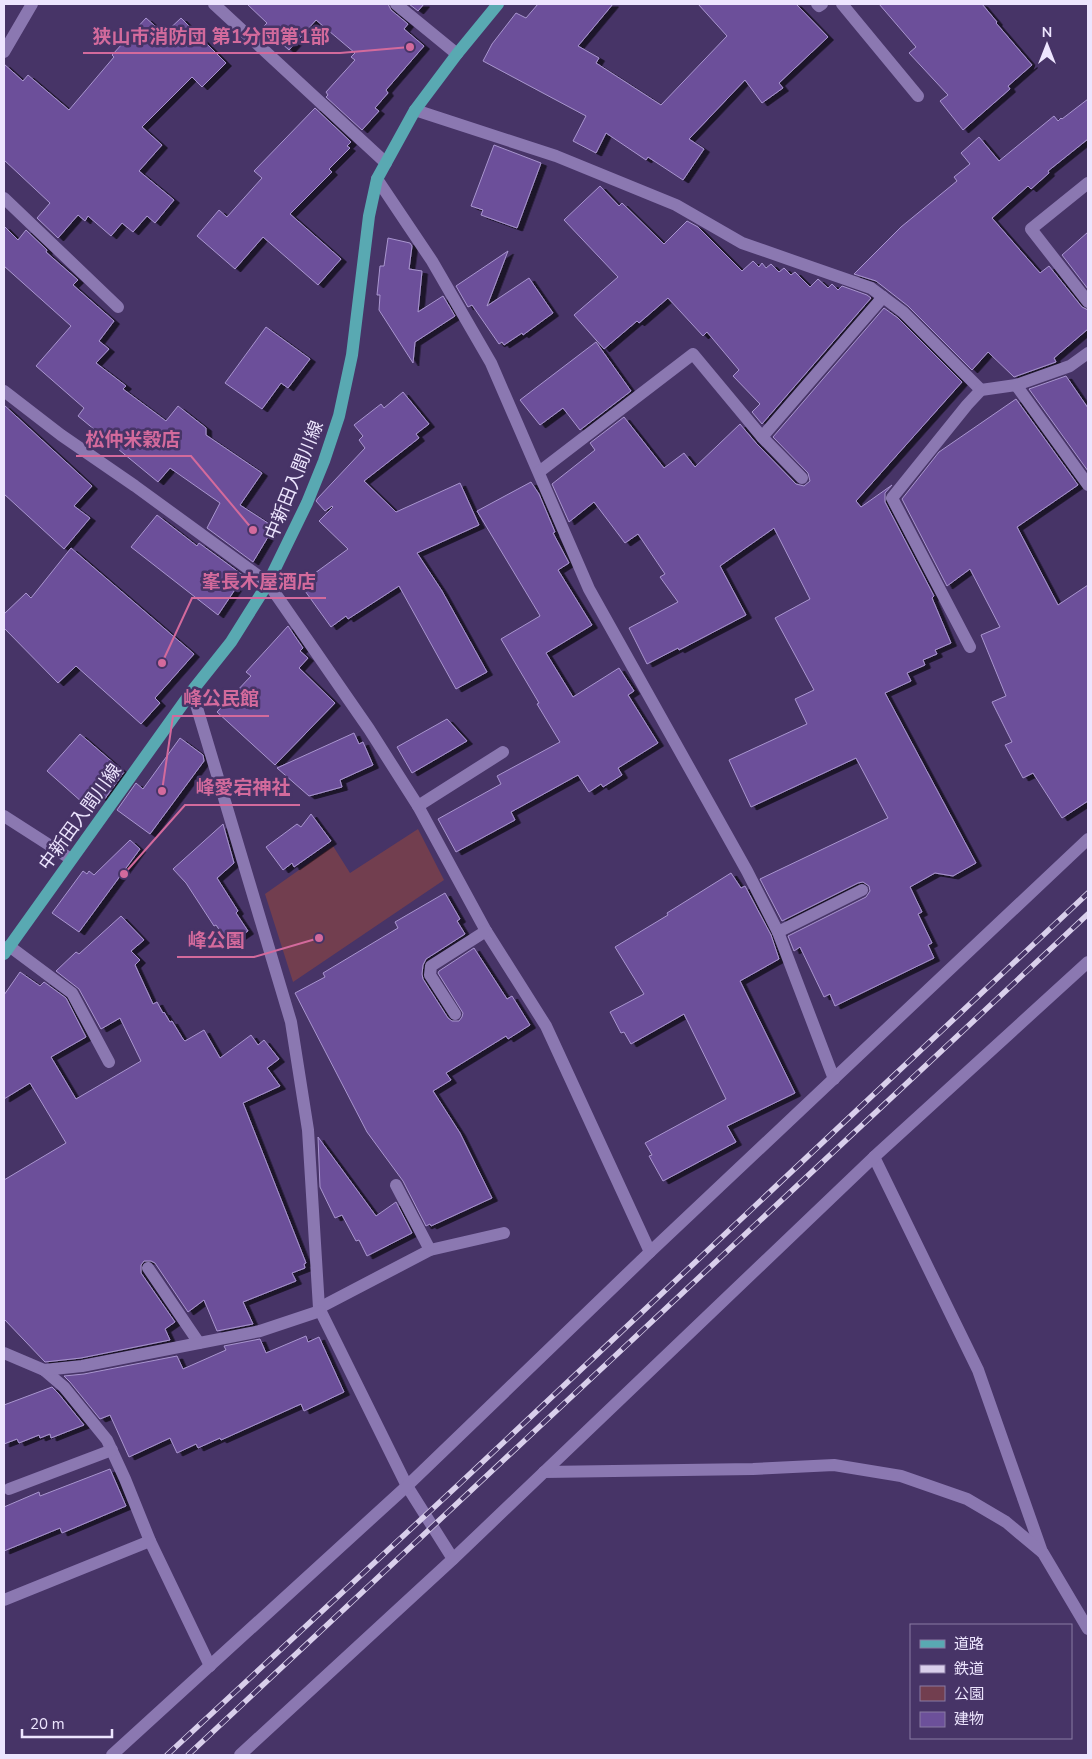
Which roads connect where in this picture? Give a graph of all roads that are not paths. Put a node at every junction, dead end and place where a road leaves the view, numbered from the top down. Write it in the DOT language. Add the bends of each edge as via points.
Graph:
graph roads {
  1 [pos="32,4"];
  2 [pos="214,4"];
  3 [pos="396,4"];
  4 [pos="498,4"];
  5 [pos="817,4"];
  6 [pos="822,4"];
  7 [pos="842,4"];
  8 [pos="4,52"];
  9 [pos="457,54"];
  10 [pos="918,96"];
  11 [pos="415,110"];
  12 [pos="386,163"];
  13 [pos="377,179"];
  14 [pos="1088,183"];
  15 [pos="4,198"];
  16 [pos="882,297"];
  17 [pos="1088,302"];
  18 [pos="118,307"];
  19 [pos="1088,353"];
  20 [pos="1016,385"];
  21 [pos="981,390"];
  22 [pos="4,391"];
  23 [pos="762,437"];
  24 [pos="539,472"];
  25 [pos="802,478"];
  26 [pos="1088,485"];
  27 [pos="268,583"];
  28 [pos="970,647"];
  29 [pos="192,691"];
  30 [pos="504,752"];
  31 [pos="418,806"];
  32 [pos="4,816"];
  33 [pos="1088,839"];
  34 [pos="71,860"];
  35 [pos="862,890"];
  36 [pos="486,931"];
  37 [pos="778,932"];
  38 [pos="5,951"];
  39 [pos="1088,962"];
  40 [pos="455,1014"];
  41 [pos="108,1062"];
  42 [pos="834,1078"];
  43 [pos="874,1156"];
  44 [pos="396,1185"];
  45 [pos="504,1233"];
  46 [pos="430,1250"];
  47 [pos="650,1252"];
  48 [pos="148,1268"];
  49 [pos="320,1310"];
  50 [pos="199,1343"];
  51 [pos="4,1353"];
  52 [pos="44,1370"];
  53 [pos="112,1450"];
  54 [pos="544,1472"];
  55 [pos="407,1486"];
  56 [pos="9,1489"];
  57 [pos="150,1541"];
  58 [pos="1042,1553"];
  59 [pos="453,1559"];
  60 [pos="4,1600"];
  61 [pos="1088,1629"];
  62 [pos="210,1666"];
  63 [pos="112,1755"];
  64 [pos="240,1755"];
  1 -- 8 [label="street"];
  2 -- 12 [label="street"];
  3 -- 9 [label="street"];
  4 -- 9 [label="main road, 中新田入間川線"];
  5 -- 6 [label="street"];
  7 -- 10 [label="street"];
  9 -- 11 [label="main road, 中新田入間川線"];
  11 -- 12 [label="main road, 中新田入間川線"];
  11 -- 16 [label="street" via="556,156 676,205 742,243 871,288"];
  12 -- 13 [label="main road, 中新田入間川線"];
  13 -- 24 [label="street" via="432,261 491,363"];
  13 -- 27 [label="main road, 中新田入間川線" via="369,216 352,355 339,416 307,503"];
  14 -- 17 [label="street" via="1031,229"];
  15 -- 18 [label="street"];
  16 -- 21 [label="street" via="903,312"];
  16 -- 23 [label="street"];
  19 -- 20 [label="street" via="1070,366"];
  20 -- 21 [label="street"];
  20 -- 26 [label="street"];
  21 -- 28 [label="street" via="892,498"];
  22 -- 27 [label="street"];
  23 -- 24 [label="street" via="693,354"];
  23 -- 25 [label="street"];
  24 -- 37 [label="street" via="589,589"];
  27 -- 29 [label="main road, 中新田入間川線" via="231,642"];
  27 -- 31 [label="street"];
  29 -- 34 [label="main road, 中新田入間川線"];
  29 -- 49 [label="street" via="291,1022 308,1130"];
  30 -- 31 [label="street"];
  31 -- 36 [label="street"];
  32 -- 34 [label="street"];
  33 -- 42 [label="street"];
  34 -- 38 [label="main road, 中新田入間川線"];
  35 -- 37 [label="street"];
  36 -- 40 [label="street" via="431,966 430,975"];
  36 -- 47 [label="street" via="546,1026"];
  37 -- 42 [label="street"];
  38 -- 41 [label="street" via="72,993"];
  39 -- 43 [label="street"];
  42 -- 47 [label="street"];
  43 -- 54 [label="street"];
  43 -- 58 [label="street" via="978,1370"];
  44 -- 46 [label="street"];
  45 -- 46 [label="street"];
  46 -- 49 [label="street"];
  47 -- 55 [label="street"];
  48 -- 50 [label="street"];
  49 -- 50 [label="street" via="260,1331"];
  49 -- 55 [label="street"];
  50 -- 52 [label="street" via="82,1366"];
  51 -- 52 [label="street"];
  52 -- 53 [label="street" via="83,1409"];
  53 -- 56 [label="street"];
  53 -- 57 [label="street"];
  54 -- 58 [label="street" via="834,1465 901,1476 967,1499 1006,1522"];
  54 -- 59 [label="street"];
  55 -- 59 [label="street"];
  55 -- 62 [label="street"];
  57 -- 60 [label="street"];
  57 -- 62 [label="street"];
  58 -- 61 [label="street"];
  59 -- 64 [label="street"];
  62 -- 63 [label="street"];
}
